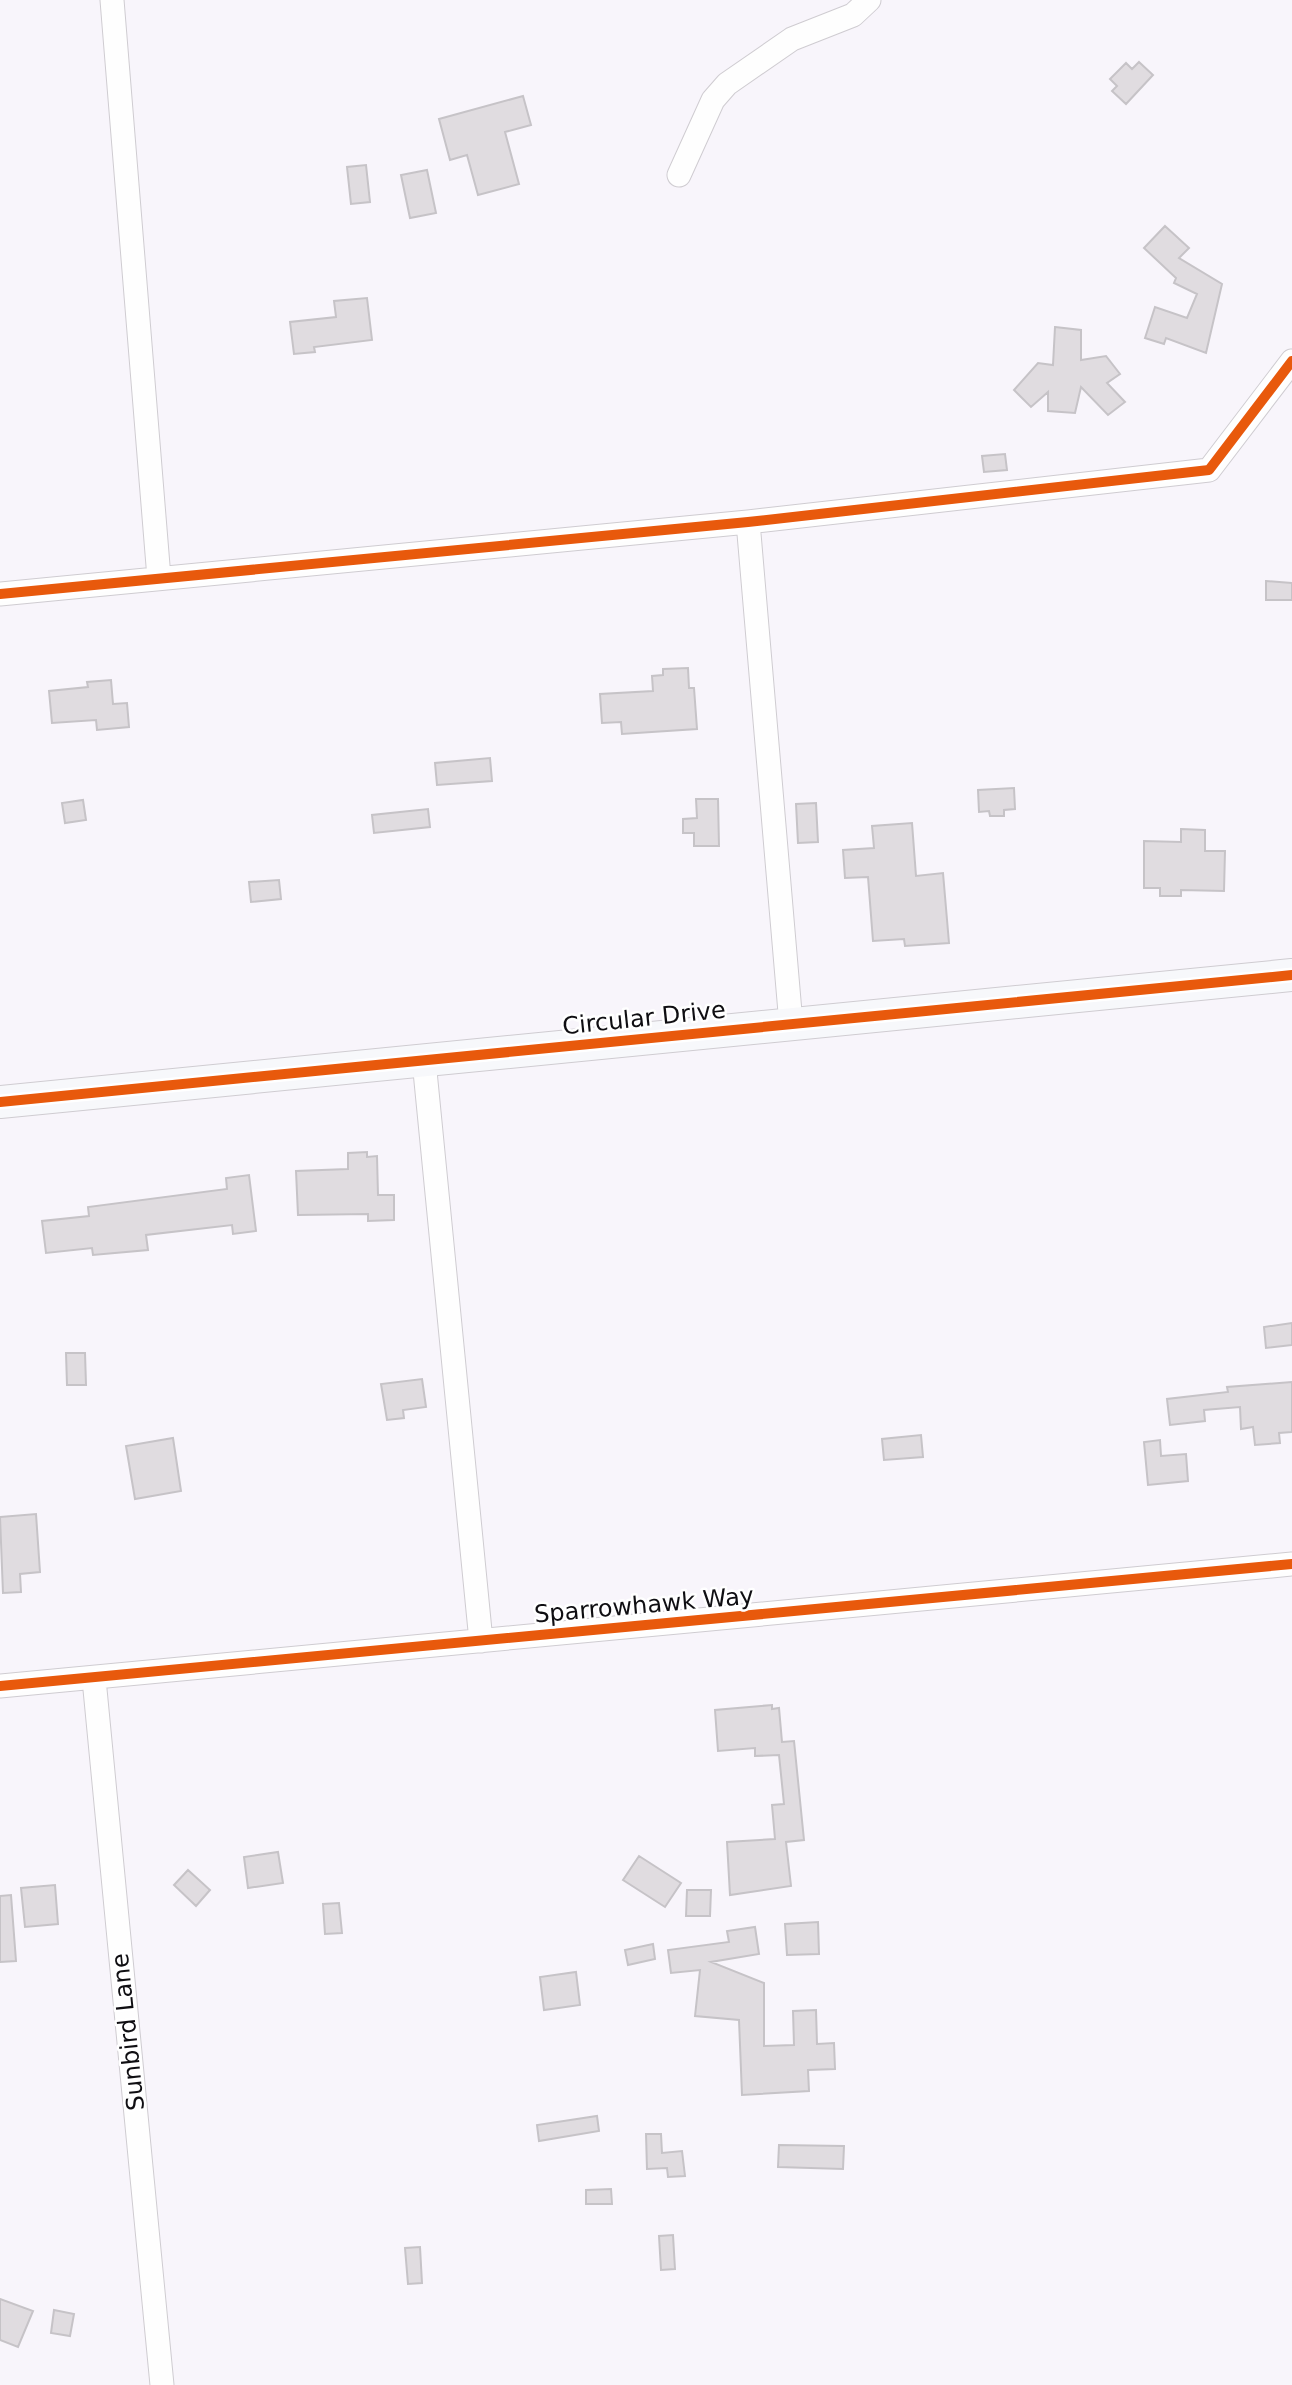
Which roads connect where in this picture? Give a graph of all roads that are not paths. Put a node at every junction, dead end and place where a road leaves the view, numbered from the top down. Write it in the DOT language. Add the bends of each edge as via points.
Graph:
graph roads {
  1 [pos="112,0"];
  2 [pos="869,0"];
  3 [pos="680,175"];
  4 [pos="1292,361"];
  5 [pos="748,522"];
  6 [pos="159,578"];
  7 [pos="0,594"];
  8 [pos="1292,975"];
  9 [pos="791,1024"];
  10 [pos="424,1061"];
  11 [pos="0,1102"];
  12 [pos="1292,1564"];
  13 [pos="481,1642"];
  14 [pos="94,1679"];
  15 [pos="0,1686"];
  16 [pos="162,2385"];
  1 -- 6 [label="street"];
  2 -- 3 [label="street" via="853,15 792,39 727,84 713,100"];
  4 -- 5 [label="street" via="1209,470"];
  5 -- 6 [label="street"];
  5 -- 9 [label="street"];
  6 -- 7 [label="street"];
  8 -- 9 [label="street, Circular Drive"];
  9 -- 10 [label="street, Circular Drive"];
  10 -- 11 [label="street, Circular Drive"];
  10 -- 13 [label="street"];
  12 -- 13 [label="street, Sparrowhawk Way"];
  13 -- 14 [label="street, Sparrowhawk Way"];
  14 -- 15 [label="street, Sparrowhawk Way"];
  14 -- 16 [label="street, Sunbird Lane"];
}
